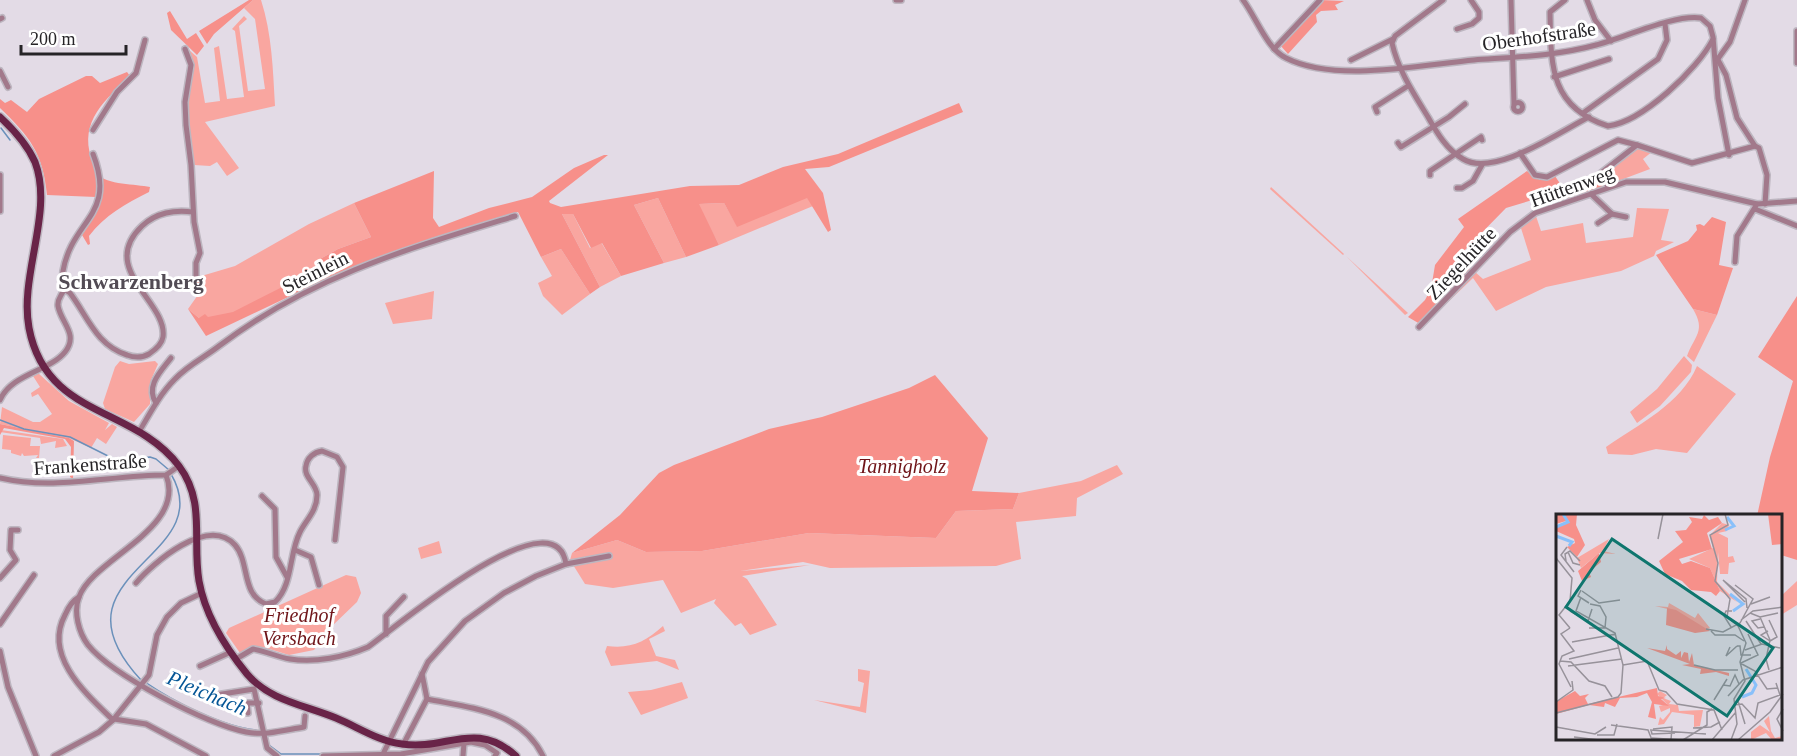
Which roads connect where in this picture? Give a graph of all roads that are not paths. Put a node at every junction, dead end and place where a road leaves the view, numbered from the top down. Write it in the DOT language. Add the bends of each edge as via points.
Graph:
graph roads {
  1 [pos="896,0"];
  2 [pos="901,0"];
  3 [pos="1244,0"];
  4 [pos="1320,0"];
  5 [pos="1443,0"];
  6 [pos="1471,0"];
  7 [pos="1511,0"];
  8 [pos="1564,0"];
  9 [pos="1587,0"];
  10 [pos="1745,0"];
  11 [pos="1665,24"];
  12 [pos="1457,29"];
  13 [pos="1797,31"];
  14 [pos="1713,37"];
  15 [pos="1393,39"];
  16 [pos="145,40"];
  17 [pos="1611,41"];
  18 [pos="185,49"];
  19 [pos="1274,49"];
  20 [pos="1550,54"];
  21 [pos="1511,57"];
  22 [pos="1609,59"];
  23 [pos="1352,60"];
  24 [pos="1717,60"];
  25 [pos="1797,63"];
  26 [pos="1401,68"];
  27 [pos="0,71"];
  28 [pos="1554,77"];
  29 [pos="1408,86"];
  30 [pos="8,87"];
  31 [pos="1465,104"];
  32 [pos="1514,104"];
  33 [pos="1377,112"];
  34 [pos="1586,115"];
  35 [pos="0,117"];
  36 [pos="1434,126"];
  37 [pos="93,130"];
  38 [pos="1482,140"];
  39 [pos="1398,143"];
  40 [pos="1637,145"];
  41 [pos="1755,147"];
  42 [pos="1520,153"];
  43 [pos="93,154"];
  44 [pos="1455,154"];
  45 [pos="1729,154"];
  46 [pos="1482,165"];
  47 [pos="0,175"];
  48 [pos="1431,175"];
  49 [pos="1608,187"];
  50 [pos="1457,188"];
  51 [pos="1591,194"];
  52 [pos="1755,196"];
  53 [pos="1797,201"];
  54 [pos="1766,204"];
  55 [pos="1755,206"];
  56 [pos="0,211"];
  57 [pos="193,212"];
  58 [pos="1612,214"];
  59 [pos="515,216"];
  60 [pos="1626,217"];
  61 [pos="1525,220"];
  62 [pos="1598,223"];
  63 [pos="1797,226"];
  64 [pos="1735,262"];
  65 [pos="196,277"];
  66 [pos="64,289"];
  67 [pos="1419,327"];
  68 [pos="171,358"];
  69 [pos="44,365"];
  70 [pos="0,384"];
  71 [pos="6,390"];
  72 [pos="0,400"];
  73 [pos="156,404"];
  74 [pos="139,432"];
  75 [pos="172,471"];
  76 [pos="0,478"];
  77 [pos="262,496"];
  78 [pos="3,530"];
  79 [pos="11,530"];
  80 [pos="18,530"];
  81 [pos="198,539"];
  82 [pos="335,540"];
  83 [pos="295,550"];
  84 [pos="609,556"];
  85 [pos="565,562"];
  86 [pos="34,575"];
  87 [pos="287,577"];
  88 [pos="0,578"];
  89 [pos="136,583"];
  90 [pos="320,585"];
  91 [pos="202,593"];
  92 [pos="79,597"];
  93 [pos="404,597"];
  94 [pos="0,624"];
  95 [pos="386,634"];
  96 [pos="0,651"];
  97 [pos="231,652"];
  98 [pos="236,659"];
  99 [pos="200,666"];
  100 [pos="422,672"];
  101 [pos="144,683"];
  102 [pos="216,695"];
  103 [pos="427,699"];
  104 [pos="259,703"];
  105 [pos="248,713"];
  106 [pos="305,716"];
  107 [pos="113,719"];
  108 [pos="262,734"];
  109 [pos="388,741"];
  110 [pos="464,743"];
  111 [pos="403,745"];
  112 [pos="267,748"];
  113 [pos="382,755"];
  114 [pos="36,756"];
  115 [pos="54,756"];
  116 [pos="206,756"];
  117 [pos="268,756"];
  118 [pos="277,756"];
  119 [pos="323,756"];
  120 [pos="353,756"];
  121 [pos="463,756"];
  122 [pos="495,756"];
  123 [pos="516,756"];
  124 [pos="543,756"];
  1 -- 2 [label="street"];
  3 -- 19 [label="street"];
  4 -- 19 [label="street"];
  5 -- 15 [label="street"];
  6 -- 12 [label="street" via="1479,18"];
  7 -- 21 [label="street"];
  8 -- 20 [label="street" via="1550,12"];
  9 -- 17 [label="street" via="1595,20"];
  10 -- 24 [label="street" via="1730,42"];
  11 -- 14 [label="street, Oberhofstraße" via="1682,18 1701,18"];
  11 -- 17 [label="street, Oberhofstraße"];
  11 -- 34 [label="street" via="1667,40 1658,59"];
  13 -- 25 [label="street"];
  14 -- 24 [label="street"];
  14 -- 34 [label="street" via="1688,75 1636,113 1608,126"];
  15 -- 23 [label="street"];
  15 -- 26 [label="street"];
  16 -- 37 [label="street" via="136,73 114,96"];
  17 -- 20 [label="street, Oberhofstraße"];
  18 -- 57 [label="street" via="191,65 185,102"];
  19 -- 26 [label="street, Oberhofstraße" via="1288,60 1344,71"];
  20 -- 21 [label="street, Oberhofstraße"];
  20 -- 28 [label="street"];
  21 -- 26 [label="street, Oberhofstraße"];
  21 -- 32 [label="street"];
  22 -- 28 [label="street"];
  24 -- 41 [label="street" via="1726,75 1737,118"];
  24 -- 45 [label="street" via="1718,98"];
  26 -- 29 [label="street"];
  27 -- 30 [label="street"];
  28 -- 34 [label="street" via="1561,92"];
  29 -- 33 [label="street" via="1375,107"];
  29 -- 36 [label="street"];
  31 -- 36 [label="street"];
  34 -- 42 [label="street"];
  35 -- 69 [label="main road" via="29,150 39,181 27,311 32,338"];
  36 -- 39 [label="street" via="1401,147"];
  36 -- 44 [label="street"];
  38 -- 44 [label="street" via="1481,137"];
  40 -- 42 [label="street" via="1618,140 1547,177 1535,175"];
  40 -- 45 [label="street" via="1692,163"];
  40 -- 49 [label="street" via="1601,173"];
  41 -- 45 [label="street"];
  41 -- 54 [label="street" via="1766,165"];
  42 -- 46 [label="street"];
  43 -- 66 [label="street" via="101,180 100,200 66,263"];
  44 -- 46 [label="street"];
  44 -- 48 [label="street" via="1430,171"];
  46 -- 50 [label="street" via="1473,181"];
  47 -- 56 [label="street"];
  49 -- 51 [label="street, Hüttenweg"];
  49 -- 55 [label="street, Hüttenweg" via="1626,182 1665,182"];
  51 -- 58 [label="street"];
  51 -- 61 [label="street, Hüttenweg"];
  52 -- 55 [label="street"];
  53 -- 54 [label="street"];
  54 -- 55 [label="street"];
  55 -- 63 [label="street"];
  55 -- 64 [label="street" via="1737,236"];
  57 -- 65 [label="street" via="200,253"];
  57 -- 66 [label="street" via="164,213 145,223 131,239 129,262 134,280 157,315 163,333 160,344 150,353 133,357 108,347"];
  58 -- 60 [label="street"];
  58 -- 62 [label="street"];
  59 -- 73 [label="street, Steinlein" via="379,258 329,280 239,330 182,372"];
  61 -- 67 [label="street, Ziegelhütte"];
  66 -- 69 [label="street" via="58,309 71,338 64,353"];
  68 -- 73 [label="street, Steinlein" via="152,386"];
  69 -- 71 [label="street"];
  69 -- 74 [label="main road" via="77,401"];
  70 -- 71 [label="street"];
  71 -- 72 [label="street"];
  73 -- 74 [label="street, Steinlein"];
  74 -- 75 [label="main road" via="158,445"];
  75 -- 76 [label="street, Frankenstraße" via="39,485"];
  75 -- 81 [label="main road" via="195,497"];
  75 -- 92 [label="street" via="163,510"];
  77 -- 87 [label="street" via="275,509 276,557"];
  78 -- 79 [label="street"];
  79 -- 80 [label="street"];
  79 -- 88 [label="street" via="10,550 16,560"];
  81 -- 87 [label="street" via="220,538 236,546 249,584 261,602 278,600"];
  81 -- 89 [label="street" via="164,555"];
  81 -- 91 [label="main road"];
  82 -- 83 [label="street" via="343,467 337,457 322,451 313,454 306,464 306,474 317,498"];
  83 -- 87 [label="street"];
  83 -- 90 [label="street" via="311,557"];
  84 -- 85 [label="street"];
  85 -- 95 [label="street" via="556,547 546,544 517,548 456,582"];
  85 -- 100 [label="street" via="504,593 477,612 431,657"];
  86 -- 94 [label="street"];
  91 -- 97 [label="main road"];
  91 -- 101 [label="street" via="181,603 167,618 157,635 151,669"];
  92 -- 101 [label="street" via="78,625 86,642 96,654"];
  92 -- 107 [label="street" via="70,605 60,626 61,655 87,693"];
  93 -- 95 [label="street" via="386,616"];
  95 -- 98 [label="street" via="368,647 336,657 292,659 253,649"];
  96 -- 114 [label="street" via="8,687"];
  97 -- 98 [label="main road"];
  97 -- 99 [label="street"];
  98 -- 109 [label="main road" via="255,682 275,696"];
  100 -- 103 [label="street"];
  100 -- 109 [label="street"];
  101 -- 107 [label="street"];
  101 -- 108 [label="street" via="178,706 216,723"];
  102 -- 104 [label="street" via="250,688 256,691"];
  103 -- 111 [label="street"];
  103 -- 124 [label="street" via="515,723"];
  104 -- 105 [label="street" via="247,703"];
  104 -- 108 [label="street"];
  106 -- 108 [label="street" via="304,727"];
  107 -- 115 [label="street" via="99,732"];
  107 -- 116 [label="street" via="146,724"];
  108 -- 112 [label="street"];
  109 -- 111 [label="main road"];
  109 -- 113 [label="street"];
  110 -- 113 [label="street"];
  110 -- 121 [label="street"];
  110 -- 122 [label="street" via="490,747 497,753"];
  111 -- 123 [label="main road" via="473,737 493,741"];
  112 -- 117 [label="street"];
  112 -- 118 [label="street"];
  113 -- 120 [label="street"];
  119 -- 120 [label="street"];
}
